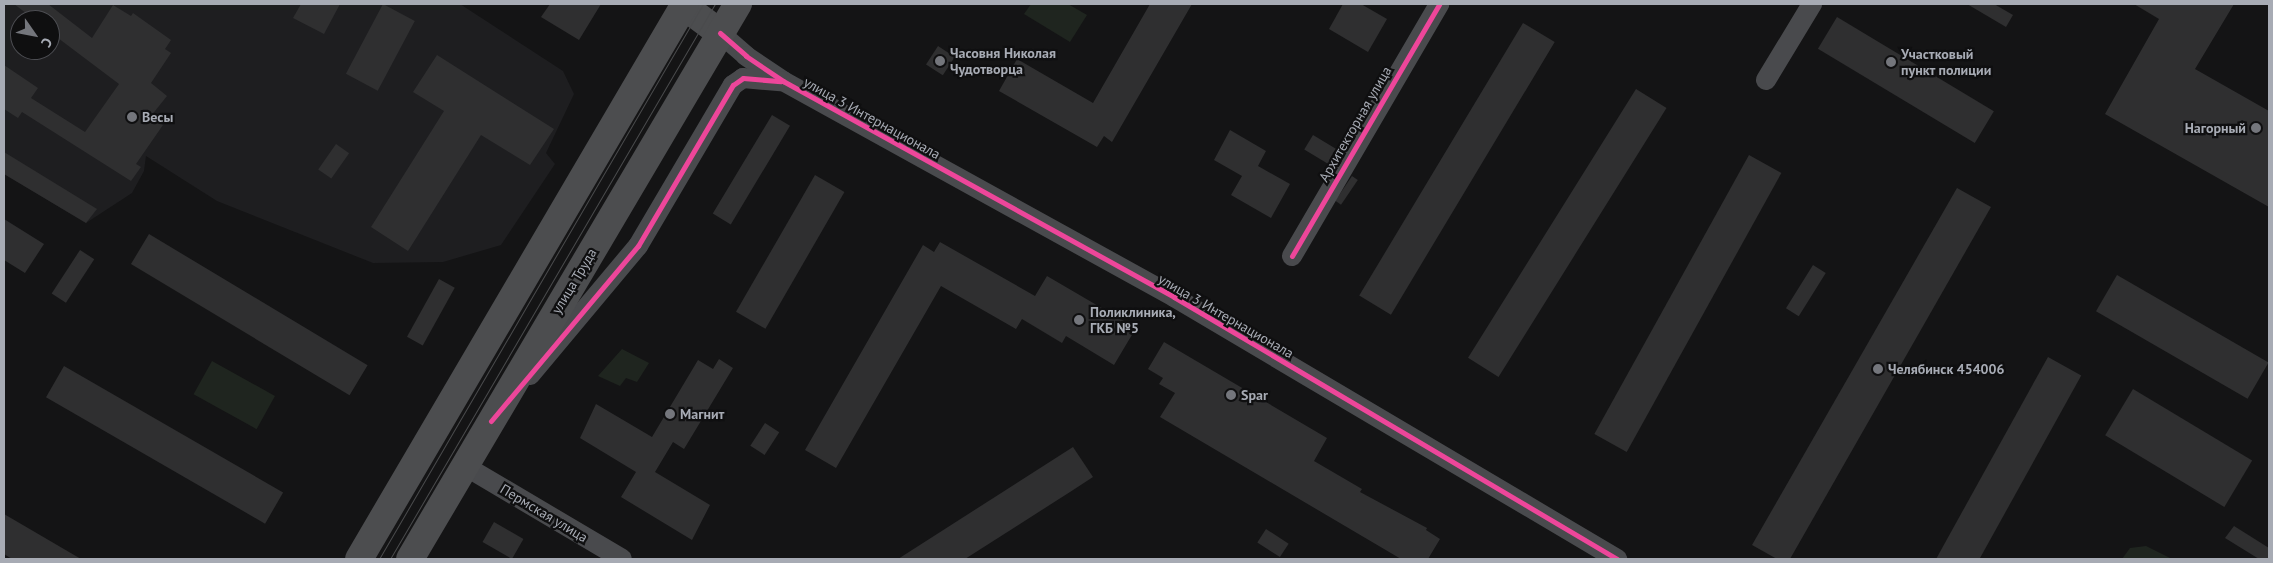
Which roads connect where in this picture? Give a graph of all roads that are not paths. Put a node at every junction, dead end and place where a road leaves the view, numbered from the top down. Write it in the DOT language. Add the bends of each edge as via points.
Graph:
graph roads {
  1 [pos="738,4"];
  2 [pos="1439,4"];
  3 [pos="1812,4"];
  4 [pos="683,5"];
  5 [pos="720,33"];
  6 [pos="1766,80"];
  7 [pos="783,81"];
  8 [pos="1292,256"];
  9 [pos="492,421"];
  10 [pos="465,466"];
  11 [pos="359,559"];
  12 [pos="410,559"];
  13 [pos="622,559"];
  14 [pos="1617,559"];
  1 -- 5 [label="main road, улица Труда"];
  2 -- 8 [label="street, Архитекторная улица"];
  3 -- 6 [label="street"];
  4 -- 5 [label="main road, улица 3 Интернационала"];
  4 -- 11 [label="main road"];
  5 -- 7 [label="street, улица 3 Интернационала" via="746,56"];
  5 -- 9 [label="main road, улица Труда"];
  7 -- 9 [label="street" via="743,78 733,86 638,246"];
  7 -- 14 [label="street, улица 3 Интернационала" via="1174,298"];
  9 -- 10 [label="main road, улица Труда"];
  10 -- 12 [label="main road, улица Труда"];
  10 -- 13 [label="street, Пермская улица"];
}
